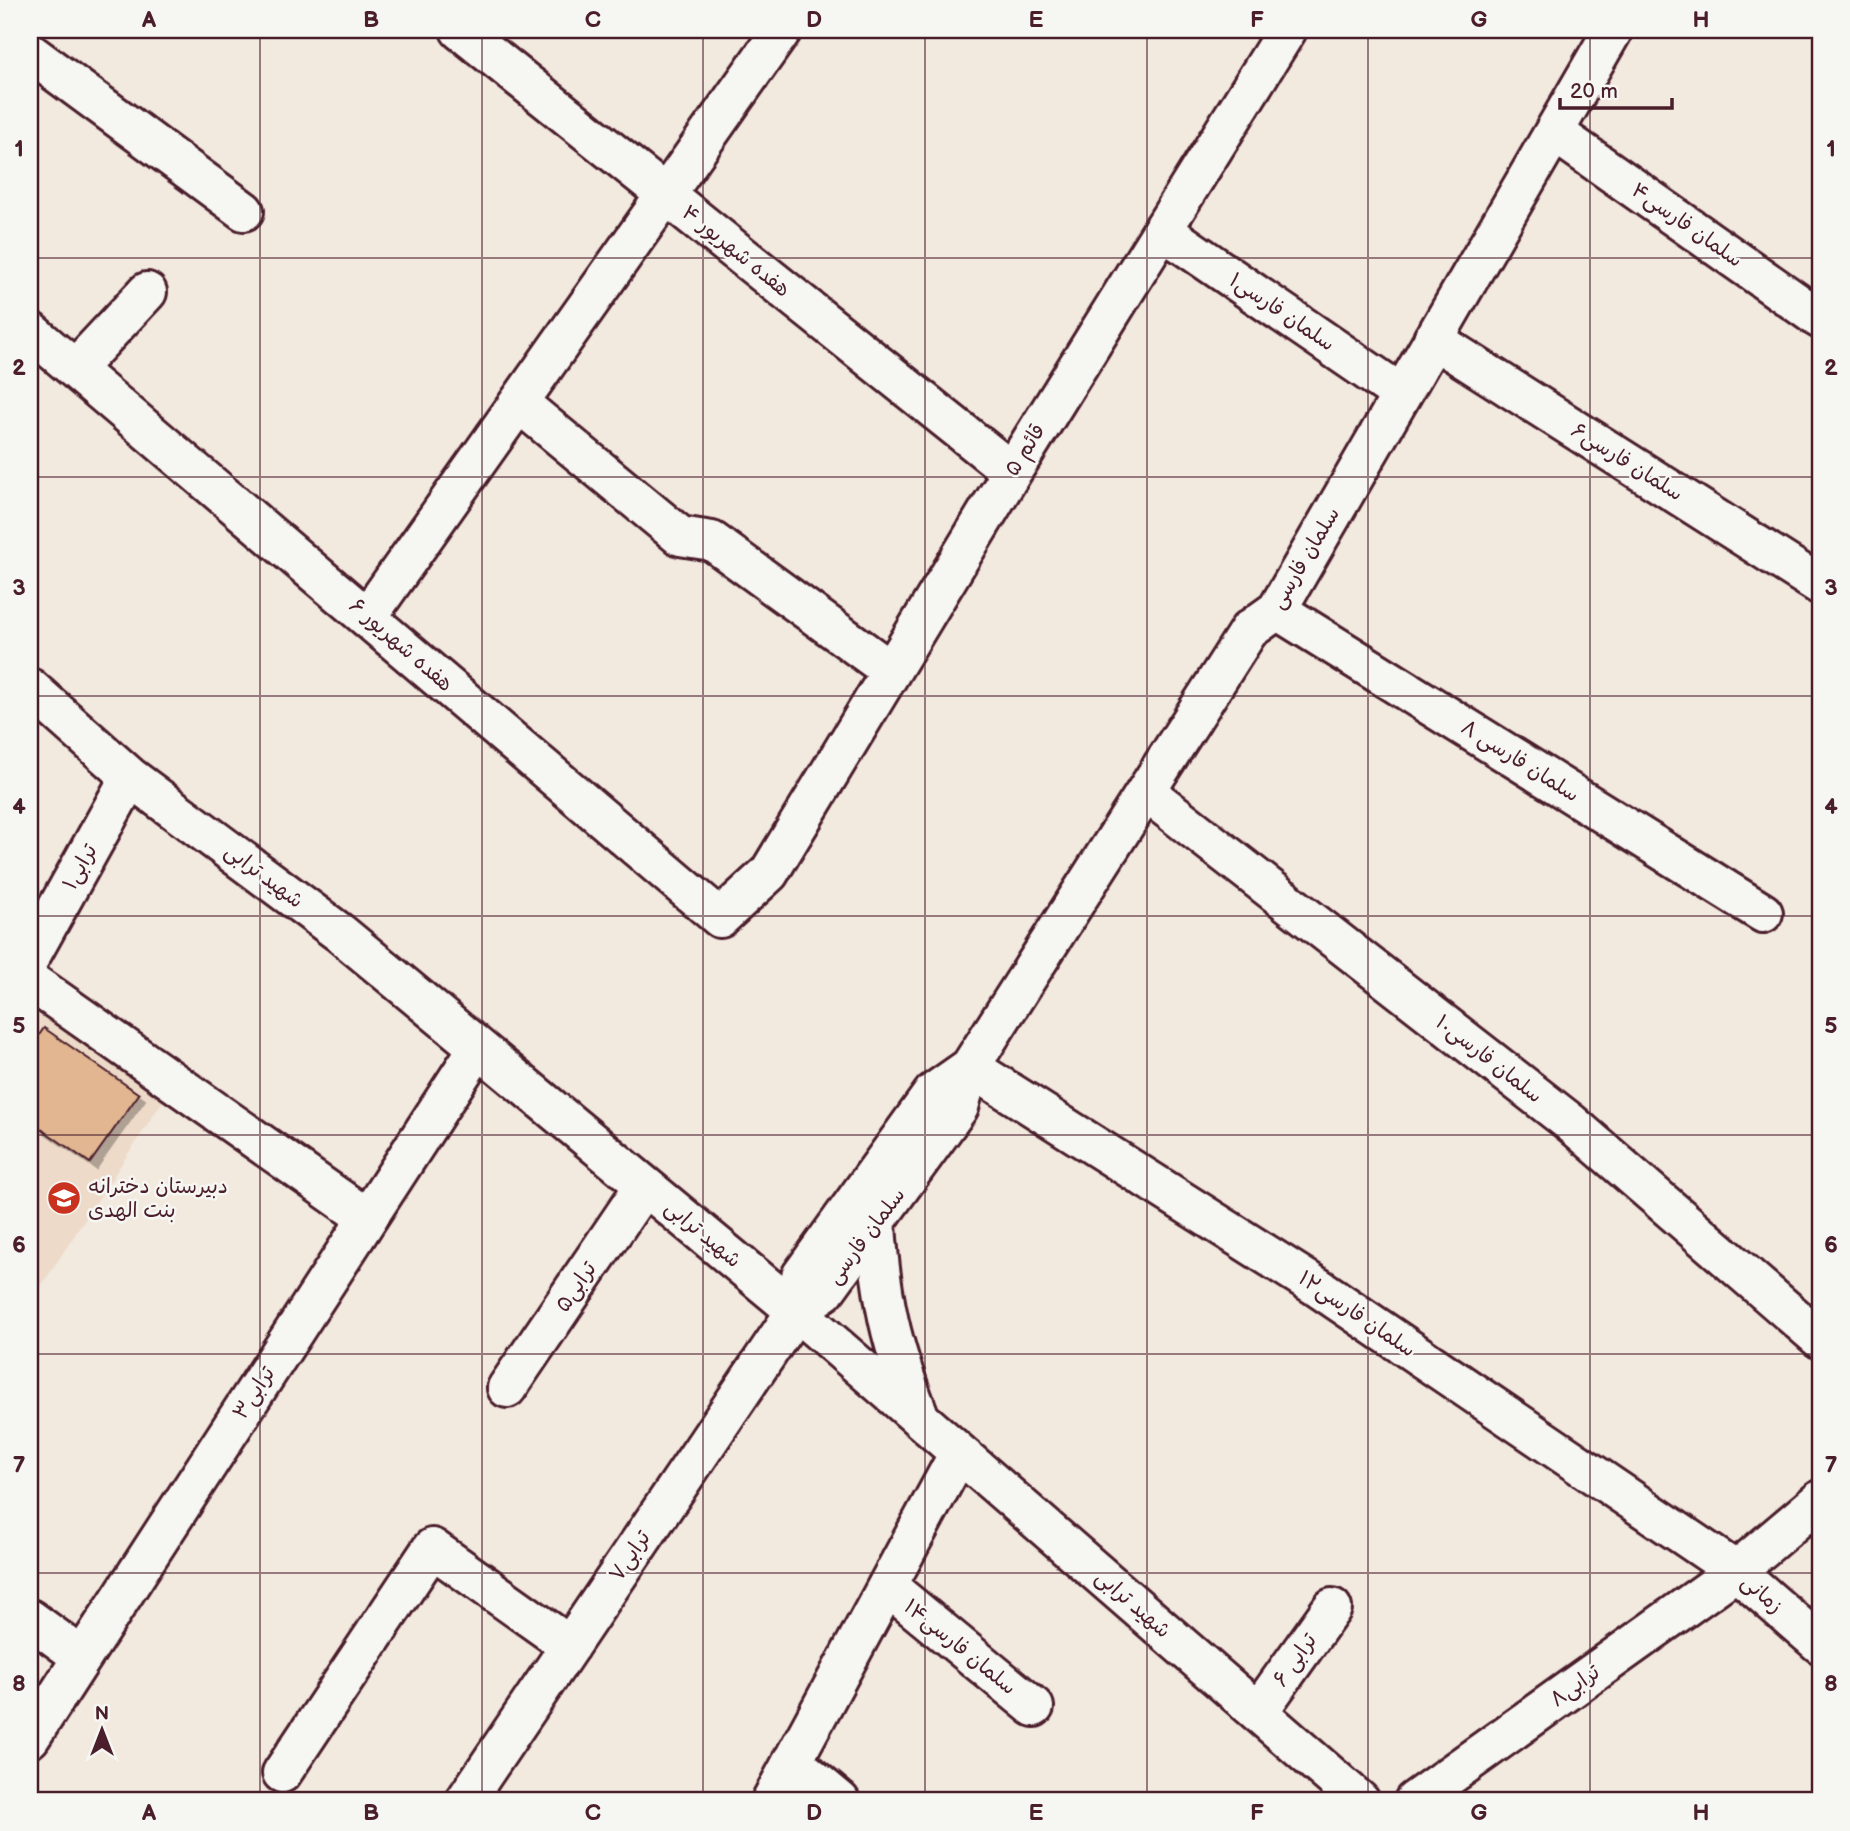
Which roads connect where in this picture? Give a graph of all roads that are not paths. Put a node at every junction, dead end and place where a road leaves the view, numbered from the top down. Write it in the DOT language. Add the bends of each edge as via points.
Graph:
graph roads {
  1 [pos="460,30"];
  2 [pos="782,30"];
  3 [pos="1287,30"];
  4 [pos="1613,30"];
  5 [pos="30,53"];
  6 [pos="1554,132"];
  7 [pos="666,194"];
  8 [pos="244,211"];
  9 [pos="1162,230"];
  10 [pos="147,292"];
  11 [pos="1820,319"];
  12 [pos="30,331"];
  13 [pos="1433,340"];
  14 [pos="75,369"];
  15 [pos="1401,394"];
  16 [pos="519,403"];
  17 [pos="1012,472"];
  18 [pos="1820,584"];
  19 [pos="1277,610"];
  20 [pos="368,616"];
  21 [pos="891,671"];
  22 [pos="30,688"];
  23 [pos="130,777"];
  24 [pos="1146,792"];
  25 [pos="769,873"];
  26 [pos="1763,913"];
  27 [pos="30,957"];
  28 [pos="30,981"];
  29 [pos="478,1048"];
  30 [pos="971,1067"];
  31 [pos="644,1186"];
  32 [pos="367,1218"];
  33 [pos="876,1225"];
  34 [pos="796,1311"];
  35 [pos="1820,1339"];
  36 [pos="507,1388"];
  37 [pos="920,1418"];
  38 [pos="959,1453"];
  39 [pos="1820,1500"];
  40 [pos="1736,1571"];
  41 [pos="887,1586"];
  42 [pos="1332,1608"];
  43 [pos="30,1619"];
  44 [pos="1820,1644"];
  45 [pos="570,1646"];
  46 [pos="82,1657"];
  47 [pos="1034,1707"];
  48 [pos="1258,1712"];
  49 [pos="30,1738"];
  50 [pos="792,1761"];
  51 [pos="282,1773"];
  52 [pos="465,1801"];
  53 [pos="771,1801"];
  54 [pos="840,1801"];
  55 [pos="1360,1801"];
  56 [pos="1413,1801"];
  1 -- 7 [label="street, هفده شهریور ۴"];
  2 -- 7 [label="street"];
  3 -- 9 [label="street, قائم ۵"];
  4 -- 6 [label="street, سلمان فارسی"];
  5 -- 8 [label="street"];
  6 -- 11 [label="street, سلمان فارسی۴"];
  6 -- 13 [label="street, سلمان فارسی"];
  7 -- 16 [label="street"];
  7 -- 17 [label="street, هفده شهریور ۴"];
  9 -- 15 [label="street, سلمان فارسی۱"];
  9 -- 17 [label="street, قائم ۵"];
  10 -- 14 [label="street"];
  12 -- 14 [label="street, هفده شهریور ۶"];
  13 -- 15 [label="street, سلمان فارسی"];
  13 -- 18 [label="street, سلمان فارسی۶"];
  14 -- 20 [label="street, هفده شهریور ۶"];
  15 -- 19 [label="street, سلمان فارسی"];
  16 -- 20 [label="street"];
  16 -- 21 [label="street" via="680,536 712,541"];
  17 -- 21 [label="street, قائم ۵"];
  19 -- 24 [label="street, سلمان فارسی" via="1250,629"];
  19 -- 26 [label="street, سلمان فارسی ۸"];
  20 -- 25 [label="street, هفده شهریور ۶" via="720,918"];
  21 -- 25 [label="street, قائم ۵"];
  22 -- 23 [label="street, شهید ترابی"];
  23 -- 27 [label="street, ترابی۱"];
  23 -- 29 [label="street, شهید ترابی" via="340,933"];
  24 -- 30 [label="street, سلمان فارسی"];
  24 -- 35 [label="street, سلمان فارسی۱۰" via="1571,1123"];
  28 -- 32 [label="street"];
  29 -- 31 [label="street, شهید ترابی"];
  29 -- 32 [label="street, ترابی۳"];
  30 -- 33 [label="street, سلمان فارسی" via="959,1107"];
  30 -- 34 [label="street, سلمان فارسی" via="933,1093 801,1276"];
  30 -- 40 [label="street, سلمان فارسی۱۲" via="1316,1286"];
  31 -- 34 [label="street, شهید ترابی"];
  31 -- 36 [label="street, ترابی۵"];
  32 -- 46 [label="street, ترابی۳"];
  33 -- 34 [label="street, سلمان فارسی" via="825,1291"];
  33 -- 37 [label="street" via="884,1305 896,1356"];
  34 -- 37 [label="street, شهید ترابی"];
  34 -- 45 [label="street, ترابی۷"];
  37 -- 38 [label="street, شهید ترابی"];
  38 -- 41 [label="street"];
  38 -- 48 [label="street, شهید ترابی"];
  39 -- 40 [label="street, ترابی۸"];
  40 -- 44 [label="street, زمانی"];
  40 -- 56 [label="street, ترابی۸"];
  41 -- 47 [label="street, سلمان فارسی۱۴"];
  41 -- 50 [label="street"];
  42 -- 48 [label="street, ترابی ۶"];
  43 -- 46 [label="street"];
  45 -- 51 [label="street" via="432,1548"];
  45 -- 52 [label="street, ترابی۷"];
  46 -- 49 [label="street, ترابی۳"];
  48 -- 55 [label="street, شهید ترابی"];
  50 -- 53 [label="street"];
  50 -- 54 [label="street"];
}
